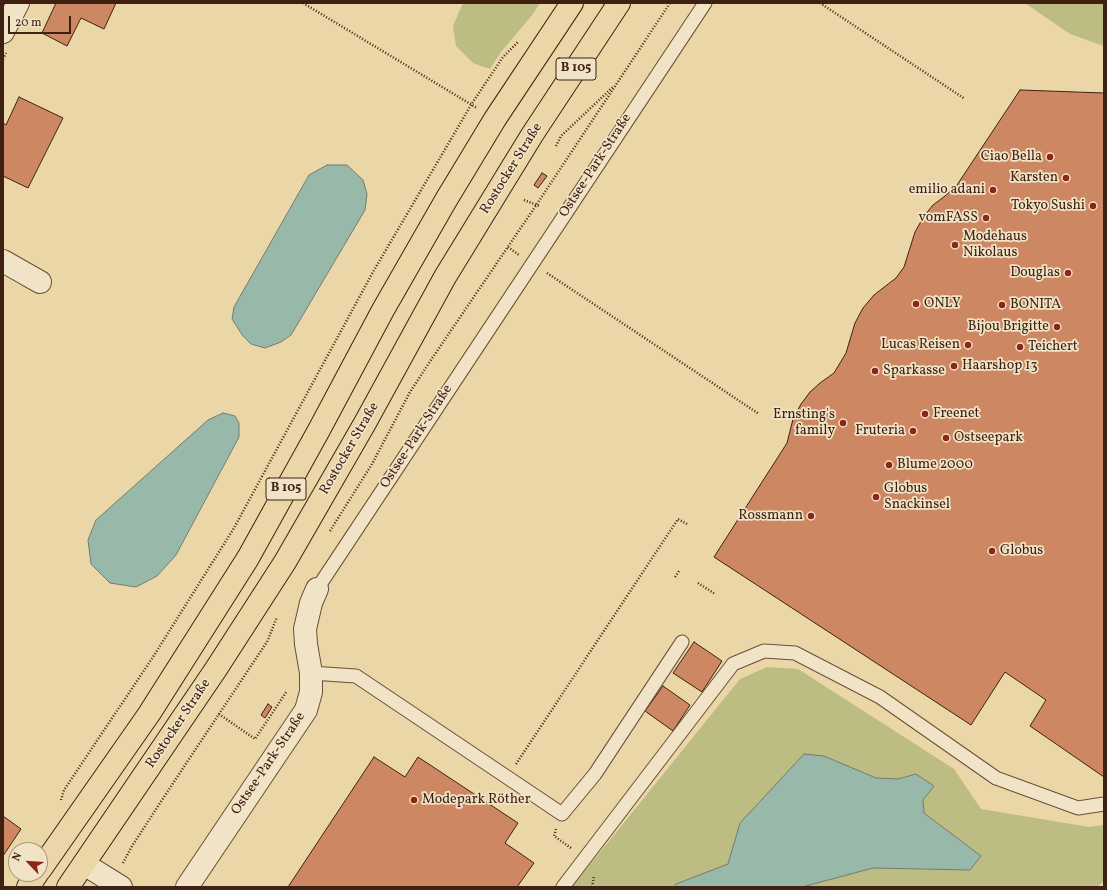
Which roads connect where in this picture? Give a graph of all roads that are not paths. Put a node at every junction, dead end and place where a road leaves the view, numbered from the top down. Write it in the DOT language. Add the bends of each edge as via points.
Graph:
graph roads {
  1 [pos="18,3"];
  2 [pos="572,3"];
  3 [pos="619,3"];
  4 [pos="704,3"];
  5 [pos="3,32"];
  6 [pos="3,261"];
  7 [pos="40,282"];
  8 [pos="317,589"];
  9 [pos="682,642"];
  10 [pos="311,673"];
  11 [pos="1104,804"];
  12 [pos="57,846"];
  13 [pos="48,859"];
  14 [pos="84,864"];
  15 [pos="116,884"];
  16 [pos="68,887"];
  17 [pos="187,887"];
  18 [pos="563,887"];
  1 -- 5 [label="street"];
  2 -- 12 [label="main road, B 105" via="495,119 442,207 248,558 149,714"];
  3 -- 14 [label="main road, Rostocker Straße / B 105" via="532,135 445,277 366,422 285,562"];
  4 -- 8 [label="lane, Ostsee-Park-Straße"];
  6 -- 7 [label="street"];
  8 -- 10 [label="street, Ostsee-Park-Straße" via="305,629"];
  9 -- 10 [label="lane" via="595,774 562,814 356,676"];
  10 -- 17 [label="street, Ostsee-Park-Straße" via="311,692 306,710"];
  11 -- 18 [label="lane" via="1078,808 996,778 880,697 795,653 764,651 733,664"];
  12 -- 13 [label="main road, B 105"];
  12 -- 14 [label="main road"];
  14 -- 15 [label="street"];
  14 -- 16 [label="main road, Rostocker Straße / B 105"];
}
